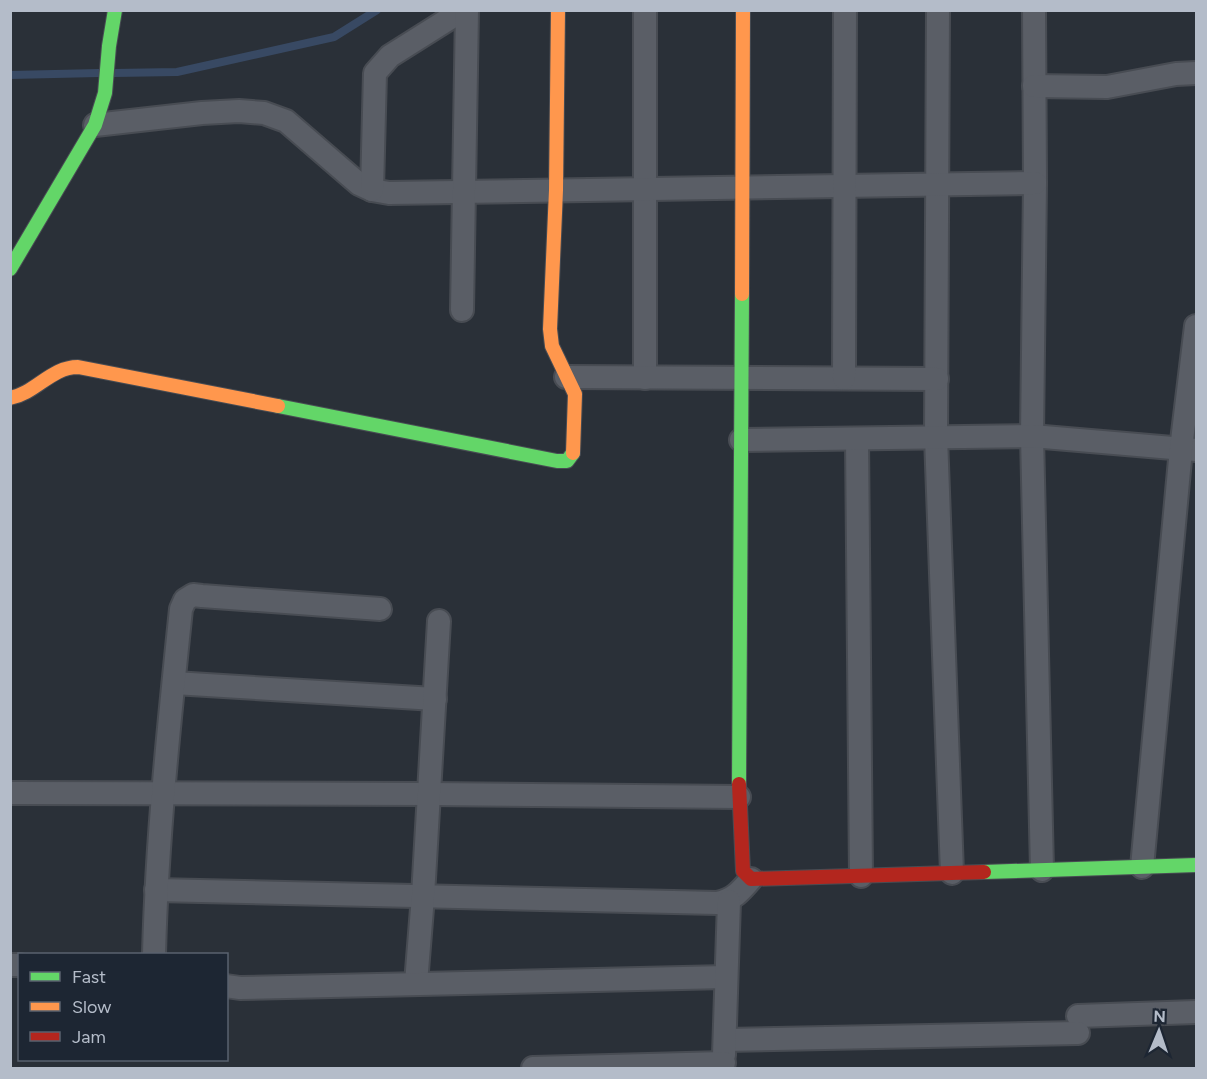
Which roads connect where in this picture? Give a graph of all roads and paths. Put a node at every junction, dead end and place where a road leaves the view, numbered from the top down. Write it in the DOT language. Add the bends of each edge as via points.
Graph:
graph roads {
  1 [pos="115,10"];
  2 [pos="463,10"];
  3 [pos="467,10"];
  4 [pos="558,10"];
  5 [pos="645,10"];
  6 [pos="743,10"];
  7 [pos="845,10"];
  8 [pos="938,10"];
  9 [pos="1034,10"];
  10 [pos="1197,73"];
  11 [pos="1034,86"];
  12 [pos="95,125"];
  13 [pos="1035,183"];
  14 [pos="938,184"];
  15 [pos="844,186"];
  16 [pos="742,187"];
  17 [pos="645,189"];
  18 [pos="372,190"];
  19 [pos="556,190"];
  20 [pos="463,192"];
  21 [pos="10,269"];
  22 [pos="462,310"];
  23 [pos="1197,326"];
  24 [pos="566,377"];
  25 [pos="645,378"];
  26 [pos="844,378"];
  27 [pos="741,379"];
  28 [pos="937,379"];
  29 [pos="10,398"];
  30 [pos="1032,436"];
  31 [pos="936,437"];
  32 [pos="857,439"];
  33 [pos="741,440"];
  34 [pos="1189,450"];
  35 [pos="380,609"];
  36 [pos="439,621"];
  37 [pos="174,683"];
  38 [pos="435,699"];
  39 [pos="10,793"];
  40 [pos="162,793"];
  41 [pos="430,794"];
  42 [pos="739,797"];
  43 [pos="1197,865"];
  44 [pos="1142,867"];
  45 [pos="1042,870"];
  46 [pos="952,873"];
  47 [pos="861,876"];
  48 [pos="751,879"];
  49 [pos="156,890"];
  50 [pos="423,896"];
  51 [pos="729,901"];
  52 [pos="154,953"];
  53 [pos="726,977"];
  54 [pos="416,983"];
  55 [pos="228,986"];
  56 [pos="1197,1012"];
  57 [pos="724,1057"];
  58 [pos="533,1068"];
  1 -- 12 [label="street" via="105,93"];
  2 -- 18 [label="street" via="390,56 375,73"];
  3 -- 20 [label="street"];
  4 -- 19 [label="street"];
  5 -- 17 [label="street"];
  6 -- 16 [label="street"];
  7 -- 15 [label="street"];
  8 -- 14 [label="street"];
  9 -- 11 [label="street"];
  10 -- 11 [label="street" via="1107,87"];
  11 -- 13 [label="street"];
  12 -- 18 [label="street" via="202,113 264,113 286,121 359,184"];
  12 -- 21 [label="street"];
  13 -- 14 [label="street"];
  13 -- 30 [label="street"];
  14 -- 15 [label="street"];
  14 -- 28 [label="street"];
  15 -- 16 [label="street"];
  15 -- 26 [label="street"];
  16 -- 17 [label="street"];
  16 -- 27 [label="street"];
  17 -- 19 [label="street"];
  17 -- 25 [label="street"];
  18 -- 20 [label="street"];
  19 -- 20 [label="street"];
  19 -- 24 [label="street" via="550,328 552,346"];
  20 -- 22 [label="street"];
  23 -- 34 [label="street"];
  24 -- 25 [label="street"];
  24 -- 29 [label="street" via="575,394 575,444 573,455 557,461 78,367 64,368"];
  25 -- 27 [label="street"];
  26 -- 27 [label="street"];
  26 -- 28 [label="street"];
  27 -- 33 [label="street"];
  28 -- 31 [label="street"];
  30 -- 31 [label="street"];
  30 -- 34 [label="street"];
  30 -- 45 [label="street"];
  31 -- 32 [label="street"];
  31 -- 46 [label="street"];
  32 -- 33 [label="street"];
  32 -- 47 [label="street"];
  33 -- 42 [label="street"];
  34 -- 44 [label="street"];
  35 -- 37 [label="street" via="193,596 185,600 181,609"];
  36 -- 38 [label="street"];
  37 -- 38 [label="street"];
  37 -- 40 [label="street"];
  38 -- 41 [label="street"];
  39 -- 40 [label="street"];
  40 -- 41 [label="street"];
  40 -- 49 [label="street"];
  41 -- 42 [label="street"];
  41 -- 50 [label="street"];
  42 -- 48 [label="street" via="743,871"];
  43 -- 44 [label="street"];
  44 -- 45 [label="street"];
  45 -- 46 [label="street"];
  46 -- 47 [label="street"];
  47 -- 48 [label="street"];
  48 -- 51 [label="street"];
  49 -- 50 [label="street"];
  49 -- 52 [label="street"];
  50 -- 51 [label="street"];
  50 -- 54 [label="street"];
  51 -- 53 [label="street"];
  53 -- 54 [label="street"];
  53 -- 57 [label="street"];
  54 -- 55 [label="street"];
  56 -- 57 [label="street"];
  57 -- 58 [label="street"];
}
